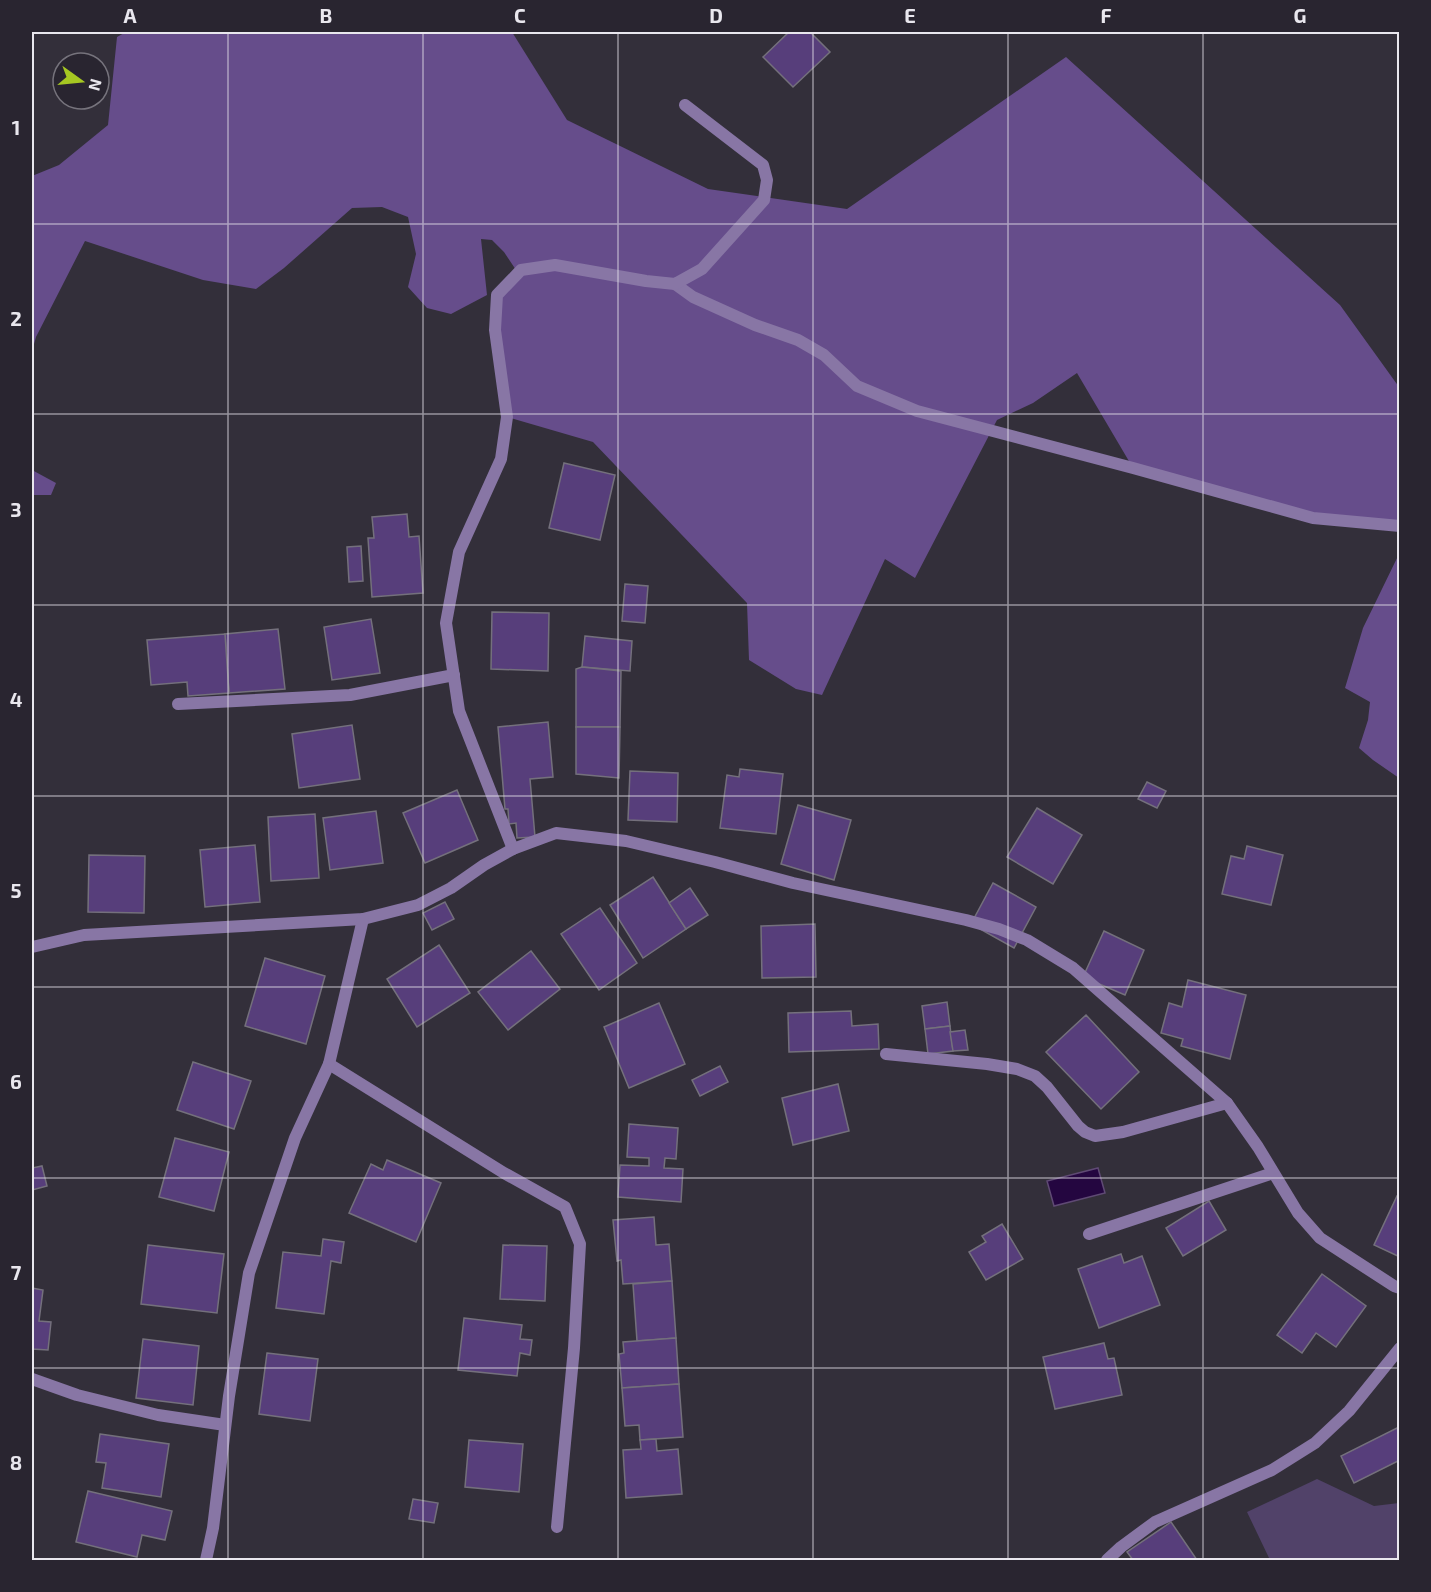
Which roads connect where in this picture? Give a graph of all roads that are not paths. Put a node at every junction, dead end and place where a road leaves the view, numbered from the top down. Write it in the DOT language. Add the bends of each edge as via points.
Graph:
graph roads {
  1 [pos="685,105"];
  2 [pos="675,284"];
  3 [pos="1400,526"];
  4 [pos="454,675"];
  5 [pos="178,704"];
  6 [pos="513,849"];
  7 [pos="363,919"];
  8 [pos="32,947"];
  9 [pos="886,1054"];
  10 [pos="329,1064"];
  11 [pos="1227,1103"];
  12 [pos="1273,1173"];
  13 [pos="1089,1234"];
  14 [pos="1400,1288"];
  15 [pos="1400,1348"];
  16 [pos="32,1379"];
  17 [pos="225,1425"];
  18 [pos="557,1527"];
  19 [pos="206,1560"];
  20 [pos="1107,1560"];
  1 -- 2 [label="street" via="763,165 767,180 764,200 702,269"];
  2 -- 3 [label="street" via="703,302 798,340 824,355 857,386 917,411 1313,518"];
  2 -- 4 [label="street" via="555,265 521,270 496,295 495,330 507,417 501,459 459,552 446,623"];
  4 -- 5 [label="street" via="350,695"];
  4 -- 6 [label="street" via="459,711"];
  6 -- 7 [label="street" via="418,904"];
  6 -- 11 [label="street" via="556,833 626,842 999,929 1027,940 1073,968"];
  7 -- 8 [label="street" via="84,935"];
  7 -- 10 [label="street"];
  9 -- 11 [label="street" via="987,1064 1035,1076 1078,1126 1095,1136"];
  10 -- 17 [label="street" via="295,1138 249,1273"];
  10 -- 18 [label="street" via="565,1207 580,1244"];
  11 -- 12 [label="street"];
  12 -- 13 [label="street"];
  12 -- 14 [label="street" via="1298,1213 1320,1238"];
  15 -- 20 [label="street" via="1349,1411 1315,1443 1272,1470 1155,1522"];
  16 -- 17 [label="street" via="158,1416"];
  17 -- 19 [label="street"];
}
